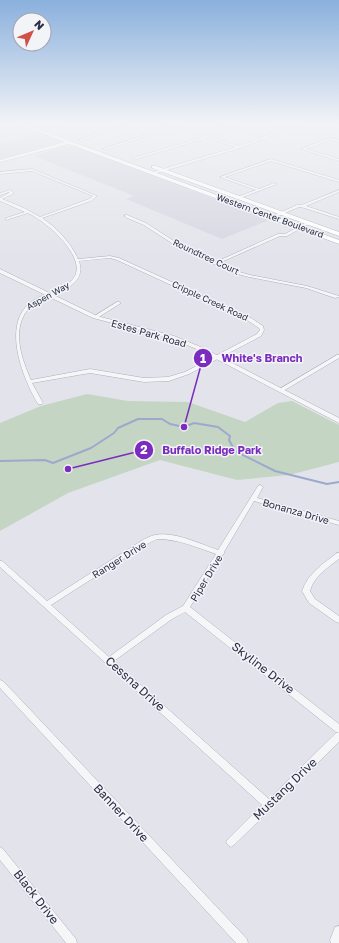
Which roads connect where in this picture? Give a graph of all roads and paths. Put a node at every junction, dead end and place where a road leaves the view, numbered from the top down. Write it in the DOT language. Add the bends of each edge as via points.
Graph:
graph roads {
  1 [pos="141,168"];
  2 [pos="157,168"];
  3 [pos="174,168"];
  4 [pos="248,168"];
  5 [pos="297,168"];
  6 [pos="165,171"];
  7 [pos="0,173"];
  8 [pos="154,173"];
  9 [pos="339,181"];
  10 [pos="275,184"];
  11 [pos="259,190"];
  12 [pos="339,191"];
  13 [pos="0,194"];
  14 [pos="238,198"];
  15 [pos="0,199"];
  16 [pos="303,206"];
  17 [pos="28,212"];
  18 [pos="282,214"];
  19 [pos="126,216"];
  20 [pos="272,217"];
  21 [pos="40,218"];
  22 [pos="339,218"];
  23 [pos="7,219"];
  24 [pos="308,223"];
  25 [pos="297,228"];
  26 [pos="339,234"];
  27 [pos="339,242"];
  28 [pos="78,260"];
  29 [pos="216,263"];
  30 [pos="0,271"];
  31 [pos="286,277"];
  32 [pos="283,282"];
  33 [pos="48,295"];
  34 [pos="337,297"];
  35 [pos="119,303"];
  36 [pos="95,317"];
  37 [pos="339,356"];
  38 [pos="217,357"];
  39 [pos="29,382"];
  40 [pos="281,390"];
  41 [pos="40,403"];
  42 [pos="339,421"];
  43 [pos="260,487"];
  44 [pos="254,499"];
  45 [pos="339,523"];
  46 [pos="221,553"];
  47 [pos="339,555"];
  48 [pos="0,563"];
  49 [pos="46,605"];
  50 [pos="186,608"];
  51 [pos="339,620"];
  52 [pos="110,661"];
  53 [pos="0,683"];
  54 [pos="339,729"];
  55 [pos="339,736"];
  56 [pos="269,805"];
  57 [pos="231,842"];
  58 [pos="0,852"];
  59 [pos="72,943"];
  60 [pos="243,943"];
  1 -- 8 [label="main road, Western Center Boulevard"];
  2 -- 6 [label="main road, Western Center Boulevard"];
  3 -- 6 [label="street"];
  4 -- 11 [label="street" via="222,177"];
  5 -- 9 [label="street"];
  6 -- 8 [label="street"];
  6 -- 14 [label="main road, Western Center Boulevard"];
  7 -- 21 [label="street" via="32,170 95,196"];
  8 -- 20 [label="main road, Western Center Boulevard"];
  10 -- 11 [label="street"];
  11 -- 14 [label="street"];
  12 -- 16 [label="street"];
  13 -- 15 [label="street" via="9,191 12,193"];
  14 -- 18 [label="main road, Western Center Boulevard"];
  15 -- 17 [label="street"];
  16 -- 18 [label="street" via="288,214"];
  16 -- 22 [label="street"];
  17 -- 21 [label="street"];
  17 -- 23 [label="street"];
  18 -- 20 [label="street"];
  18 -- 24 [label="main road, Western Center Boulevard"];
  19 -- 29 [label="street, Roundtree Court" via="145,224 182,248"];
  20 -- 25 [label="main road, Western Center Boulevard"];
  21 -- 28 [label="street" via="57,232"];
  24 -- 25 [label="street"];
  24 -- 26 [label="main road, Western Center Boulevard"];
  25 -- 27 [label="main road, Western Center Boulevard"];
  25 -- 29 [label="street" via="286,235 279,235"];
  28 -- 33 [label="street, Aspen Way" via="78,277 69,286"];
  28 -- 38 [label="street, Cripple Creek Road" via="110,257 118,259 249,319 262,330 259,335"];
  29 -- 32 [label="street, Roundtree Court" via="249,276"];
  30 -- 33 [label="street, Estes Park Road"];
  31 -- 32 [label="street"];
  32 -- 34 [label="street, Roundtree Court"];
  33 -- 36 [label="street, Estes Park Road"];
  33 -- 39 [label="street, Aspen Way" via="22,311 16,325 15,342 22,370"];
  35 -- 36 [label="street"];
  36 -- 38 [label="street, Estes Park Road" via="172,337"];
  37 -- 40 [label="street"];
  38 -- 39 [label="street, Cripple Creek Road" via="187,373 169,379 144,380 90,371"];
  38 -- 40 [label="street, Estes Park Road"];
  39 -- 41 [label="street, Aspen Way"];
  40 -- 42 [label="street, Estes Park Road"];
  43 -- 44 [label="street, Piper Drive"];
  44 -- 45 [label="street, Bonanza Drive"];
  44 -- 46 [label="street, Piper Drive"];
  46 -- 49 [label="street, Ranger Drive" via="184,541 156,537"];
  46 -- 50 [label="street, Piper Drive"];
  47 -- 51 [label="street" via="315,575 307,584 306,591 312,600"];
  48 -- 49 [label="street, Cessna Drive"];
  49 -- 52 [label="street, Cessna Drive"];
  50 -- 52 [label="street, Piper Drive" via="169,617"];
  50 -- 54 [label="street, Skyline Drive"];
  52 -- 56 [label="street, Cessna Drive"];
  53 -- 60 [label="street, Banner Drive"];
  55 -- 56 [label="street, Mustang Drive"];
  56 -- 57 [label="street, Mustang Drive"];
  58 -- 59 [label="street, Black Drive"];
}
